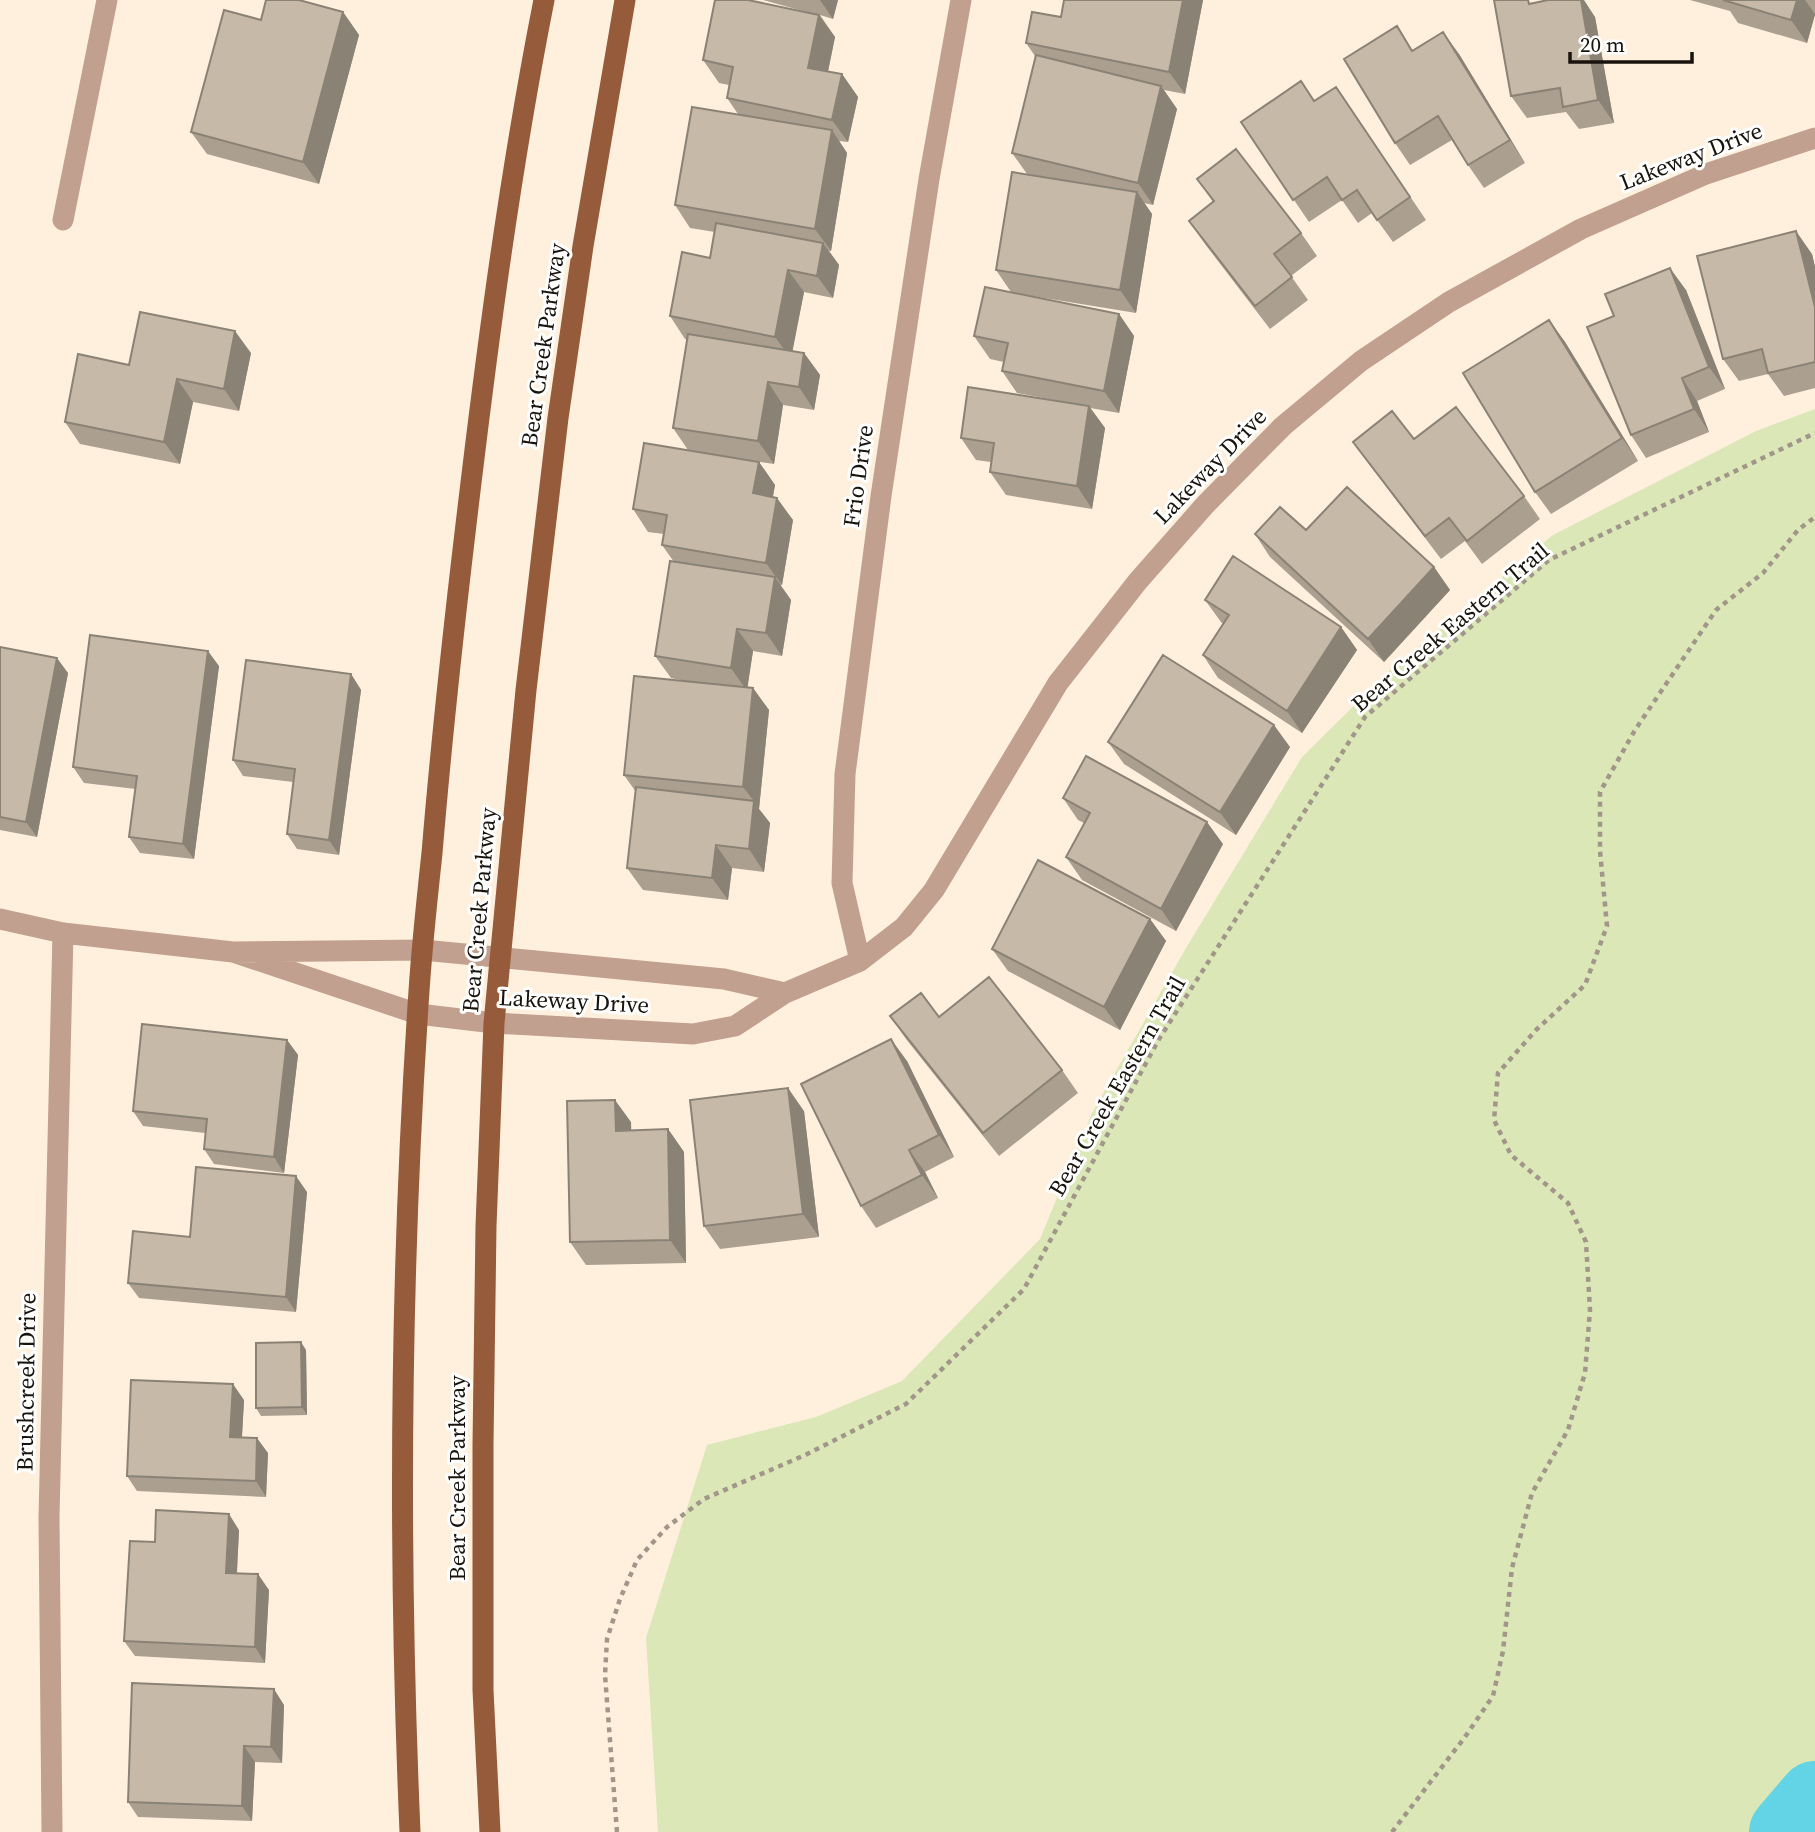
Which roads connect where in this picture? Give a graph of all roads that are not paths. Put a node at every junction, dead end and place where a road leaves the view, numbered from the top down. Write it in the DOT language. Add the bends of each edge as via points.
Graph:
graph roads {
  1 [pos="107,0"];
  2 [pos="544,0"];
  3 [pos="625,0"];
  4 [pos="961,0"];
  5 [pos="1815,138"];
  6 [pos="63,220"];
  7 [pos="0,919"];
  8 [pos="63,933"];
  9 [pos="423,950"];
  10 [pos="233,952"];
  11 [pos="500,956"];
  12 [pos="860,961"];
  13 [pos="785,993"];
  14 [pos="418,1014"];
  15 [pos="494,1023"];
  16 [pos="52,1832"];
  17 [pos="410,1832"];
  18 [pos="490,1832"];
  1 -- 6 [label="street"];
  2 -- 9 [label="main road" via="480,408 447,682"];
  3 -- 11 [label="main road, Bear Creek Parkway" via="558,418"];
  4 -- 12 [label="street, Frio Drive" via="881,496 845,774 842,883"];
  5 -- 12 [label="street, Lakeway Drive" via="1706,174 1581,229 1427,317 1361,361 1283,426 1130,591 1058,683 934,890 904,928"];
  7 -- 8 [label="street, Lakeway Drive"];
  8 -- 10 [label="street, Lakeway Drive"];
  8 -- 16 [label="street, Brushcreek Drive" via="49,1517"];
  9 -- 10 [label="street, Lakeway Drive"];
  9 -- 11 [label="street, Lakeway Drive"];
  9 -- 14 [label="main road"];
  10 -- 14 [label="street, Lakeway Drive"];
  11 -- 13 [label="street, Lakeway Drive" via="724,979"];
  11 -- 15 [label="main road, Bear Creek Parkway"];
  12 -- 13 [label="street, Lakeway Drive"];
  13 -- 15 [label="street, Lakeway Drive" via="735,1026 693,1034"];
  14 -- 15 [label="street, Lakeway Drive"];
  14 -- 17 [label="main road" via="406,1224 404,1693"];
  15 -- 18 [label="main road, Bear Creek Parkway" via="483,1445 483,1690"];
}
